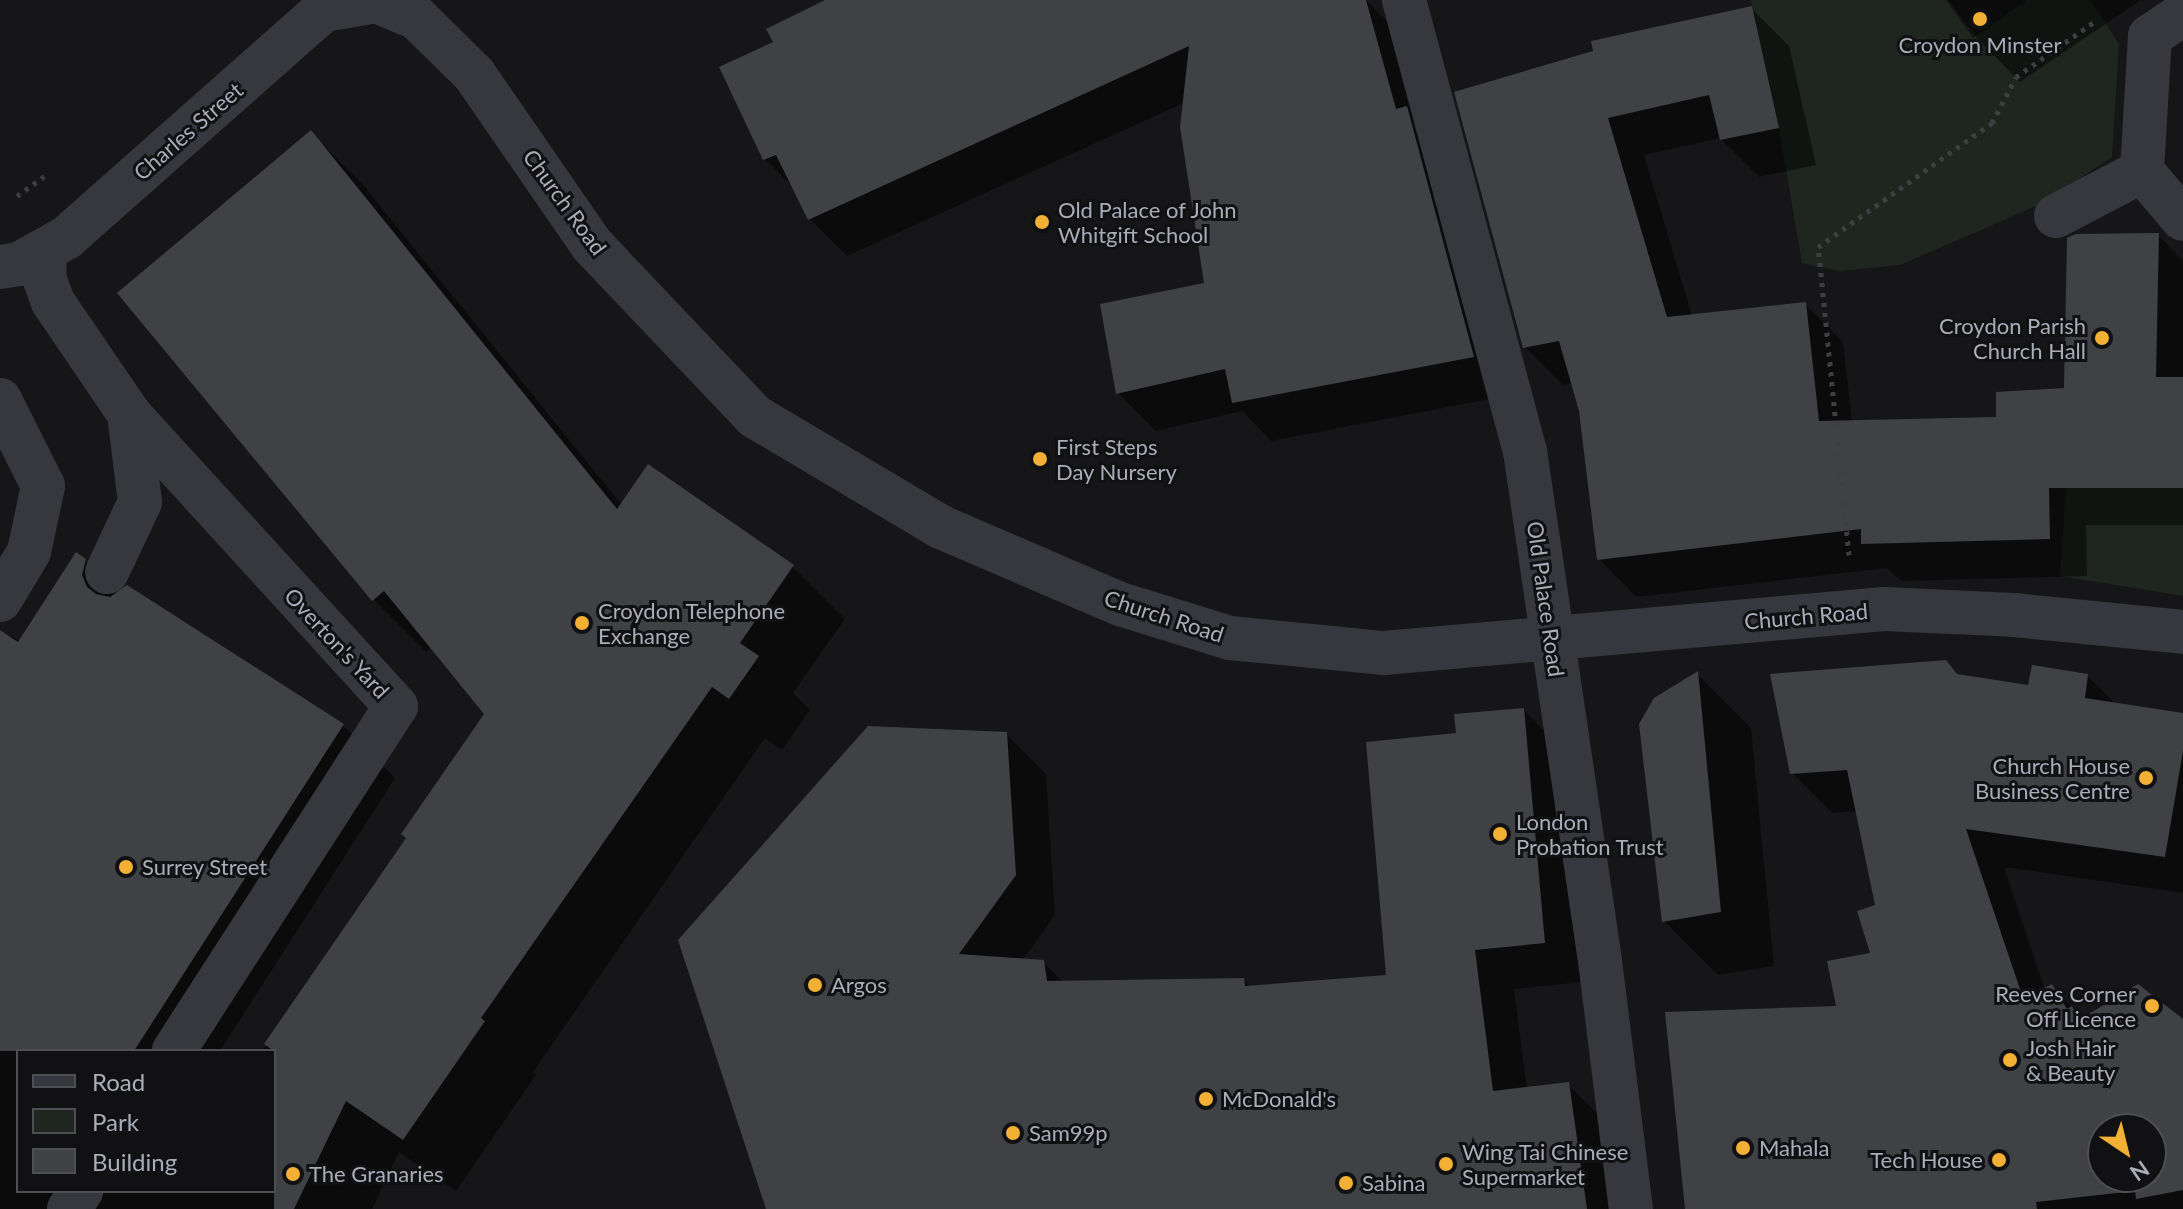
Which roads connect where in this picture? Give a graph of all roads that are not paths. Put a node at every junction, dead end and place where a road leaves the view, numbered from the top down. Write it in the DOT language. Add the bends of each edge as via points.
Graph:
graph roads {
  1 [pos="376,0"];
  2 [pos="1404,0"];
  3 [pos="2183,14"];
  4 [pos="2142,171"];
  5 [pos="2056,216"];
  6 [pos="2183,219"];
  7 [pos="44,253"];
  8 [pos="0,267"];
  9 [pos="0,400"];
  10 [pos="129,414"];
  11 [pos="107,572"];
  12 [pos="0,600"];
  13 [pos="2183,632"];
  14 [pos="1551,635"];
  15 [pos="175,1049"];
  16 [pos="1631,1209"];
  1 -- 7 [label="street, Charles Street" via="324,10"];
  1 -- 14 [label="street, Church Road" via="417,18 474,74 592,245 754,416 941,527 1120,604 1230,638 1384,653"];
  2 -- 14 [label="street, Old Palace Road" via="1525,451"];
  3 -- 4 [label="street" via="2150,36"];
  4 -- 5 [label="street"];
  4 -- 6 [label="street"];
  7 -- 8 [label="street, Charles Street"];
  7 -- 10 [label="street, Overton's Yard" via="53,302"];
  9 -- 12 [label="street" via="43,486 29,552"];
  10 -- 11 [label="street" via="140,502"];
  10 -- 15 [label="street, Overton's Yard" via="396,706"];
  13 -- 14 [label="street, Church Road" via="1884,609"];
  14 -- 16 [label="street, Old Palace Road"];
}
